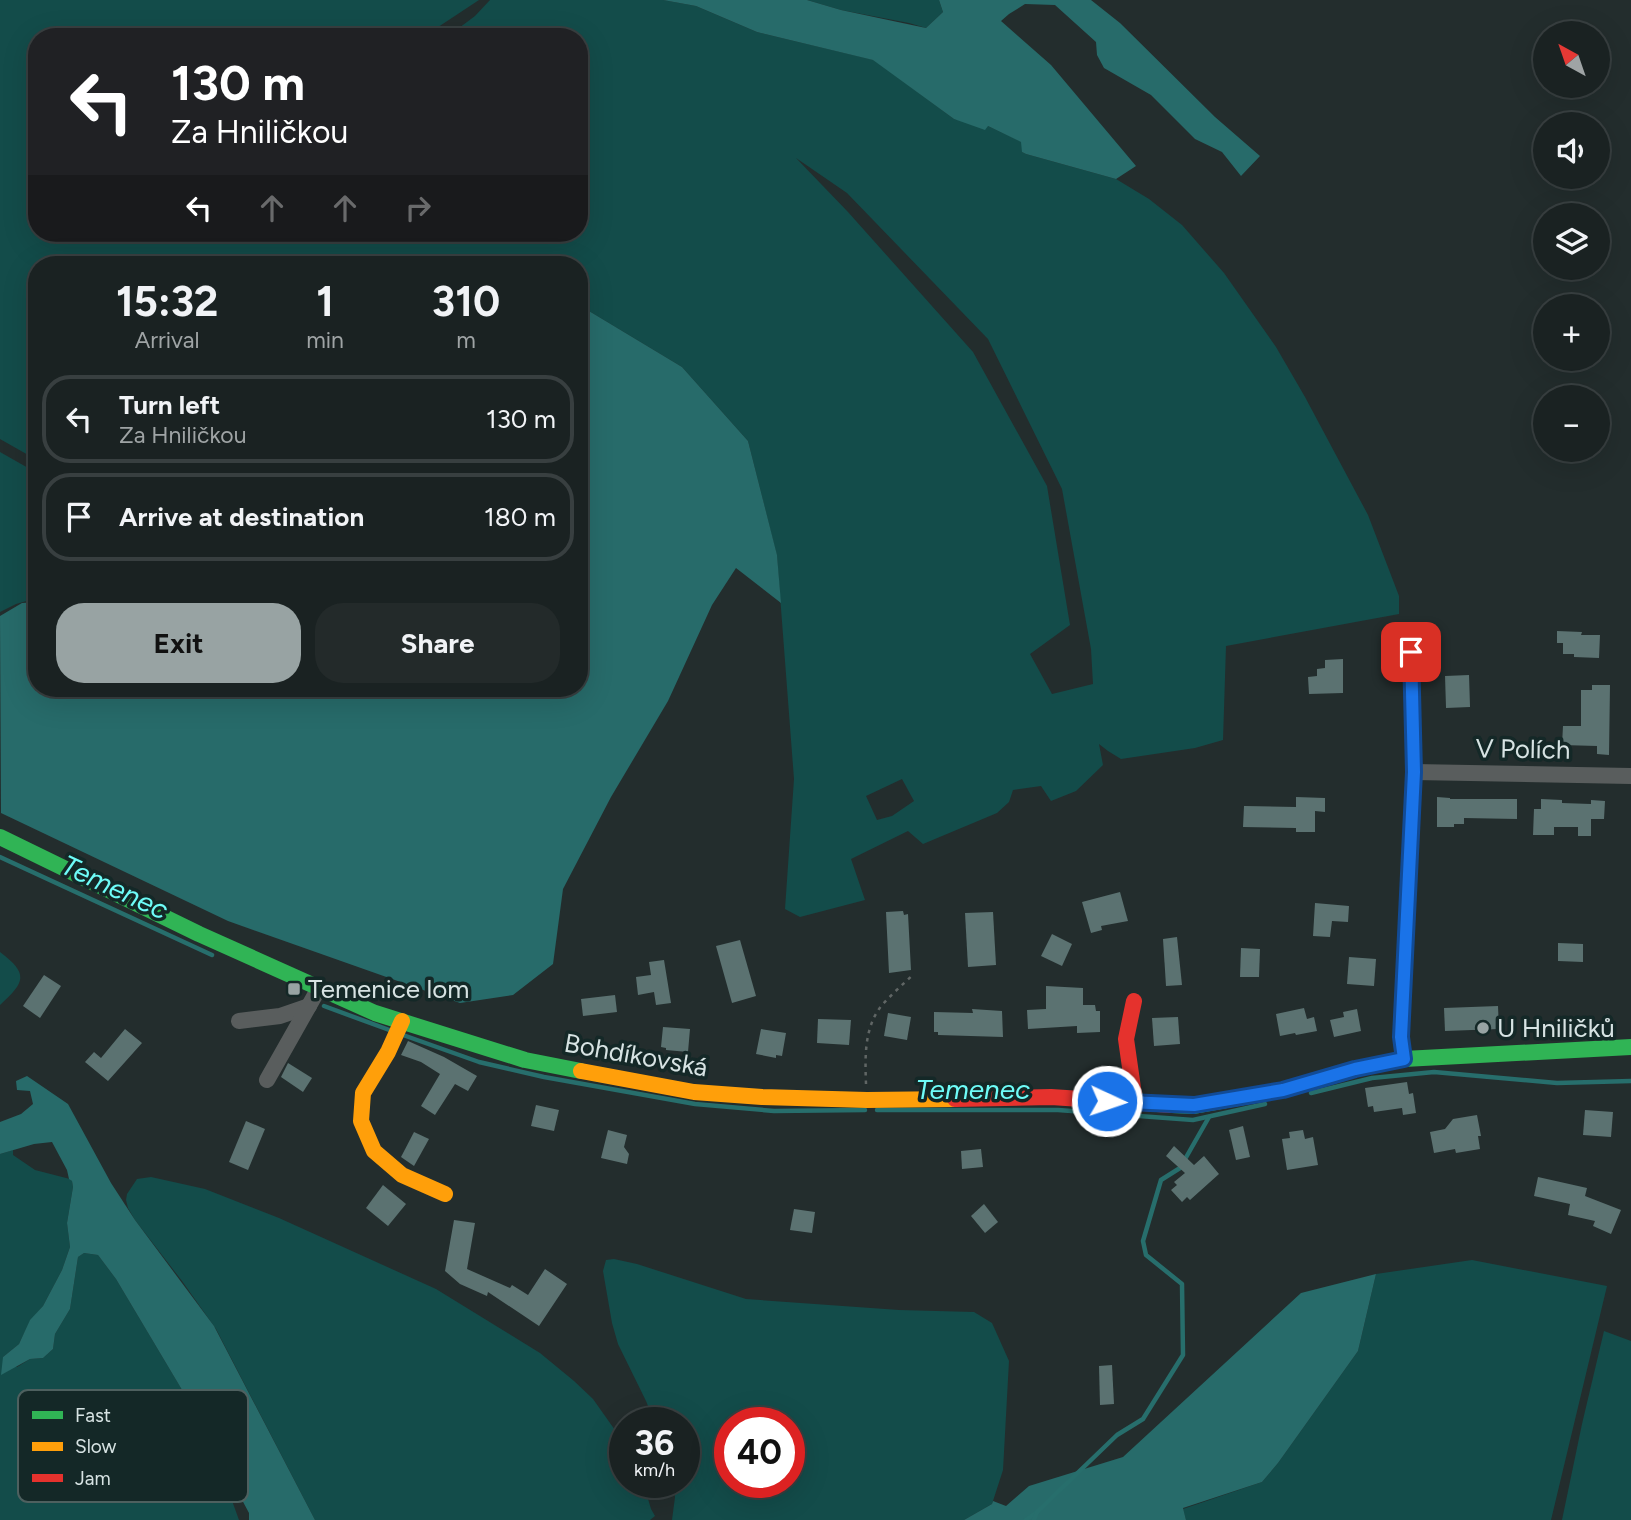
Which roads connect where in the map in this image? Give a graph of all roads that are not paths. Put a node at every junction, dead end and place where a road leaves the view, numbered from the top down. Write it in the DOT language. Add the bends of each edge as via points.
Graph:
graph roads {
  1 [pos="1411,652"];
  2 [pos="1414,772"];
  3 [pos="1631,776"];
  4 [pos="0,837"];
  5 [pos="319,988"];
  6 [pos="1134,1001"];
  7 [pos="309,1006"];
  8 [pos="239,1021"];
  9 [pos="399,1029"];
  10 [pos="1631,1047"];
  11 [pos="1404,1059"];
  12 [pos="267,1080"];
  13 [pos="1135,1102"];
  14 [pos="445,1194"];
  1 -- 2 [label="street"];
  2 -- 3 [label="street, V Polích"];
  2 -- 11 [label="street" via="1401,1037"];
  4 -- 5 [label="street, Bohdíkovská"];
  5 -- 7 [label="street"];
  5 -- 9 [label="street, Bohdíkovská"];
  6 -- 13 [label="street" via="1126,1038"];
  7 -- 8 [label="street" via="280,1016"];
  7 -- 12 [label="street"];
  9 -- 13 [label="street, Bohdíkovská" via="525,1060 694,1093"];
  9 -- 14 [label="street" via="363,1093 361,1121 374,1151 402,1175"];
  10 -- 11 [label="street, Bohdíkovská"];
  11 -- 13 [label="street, Bohdíkovská" via="1283,1090 1194,1105"];
}
